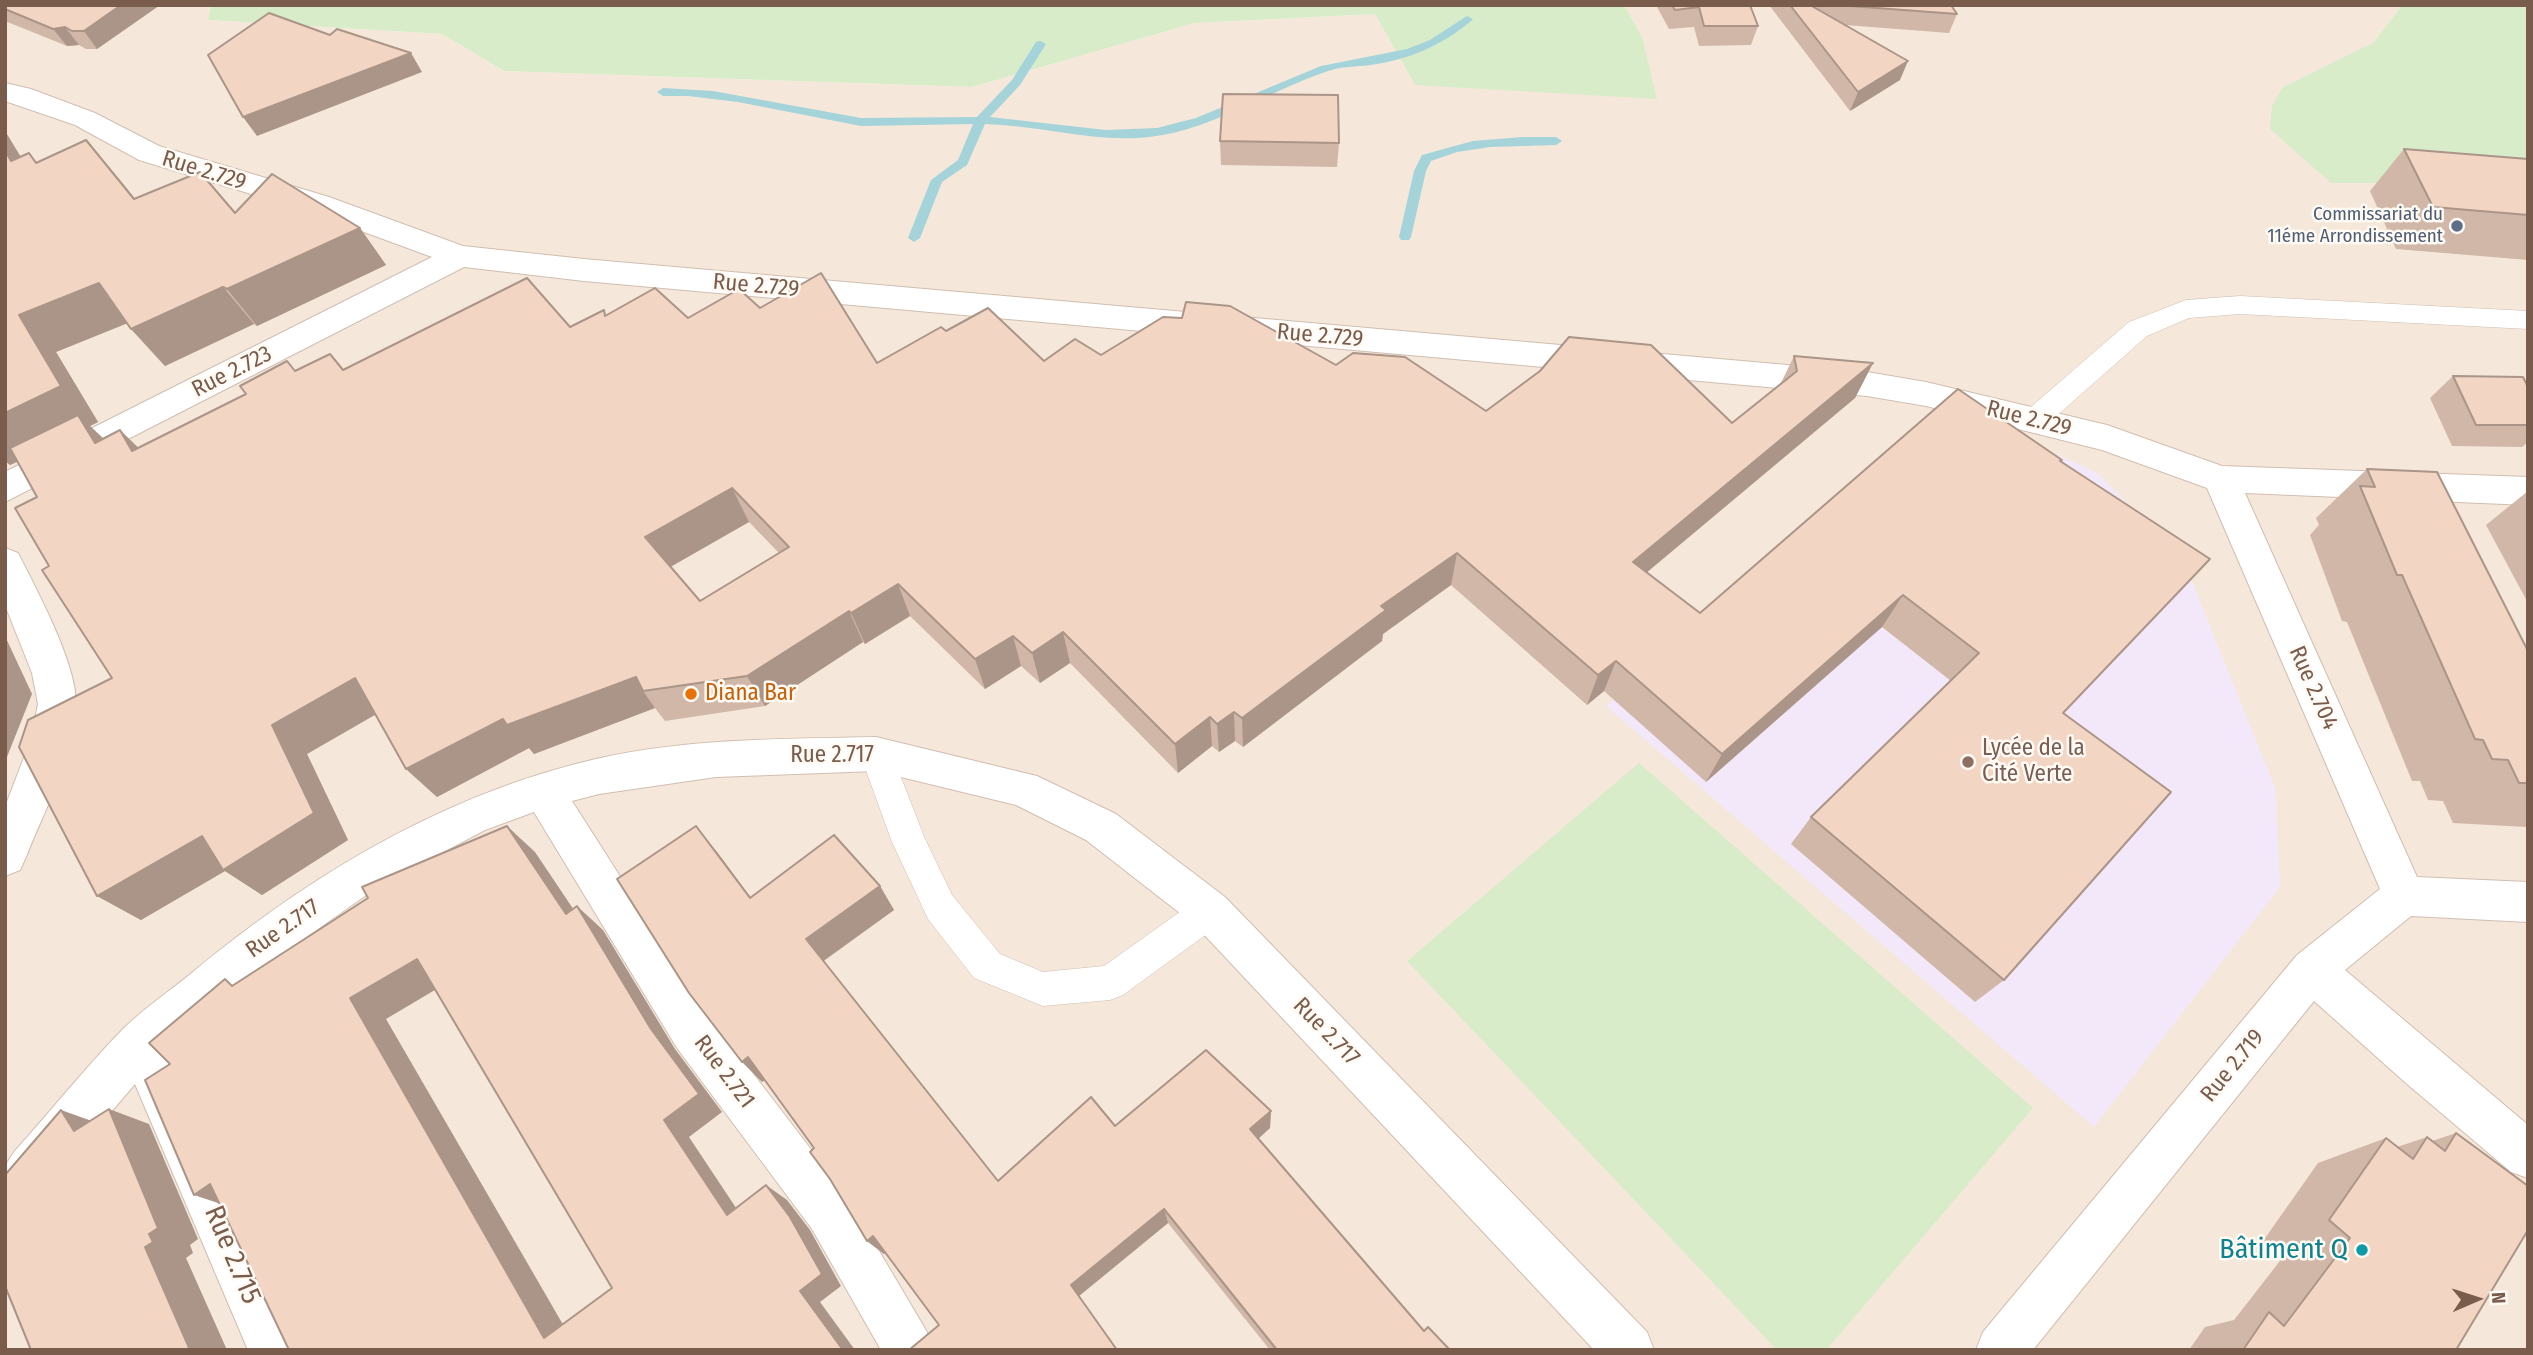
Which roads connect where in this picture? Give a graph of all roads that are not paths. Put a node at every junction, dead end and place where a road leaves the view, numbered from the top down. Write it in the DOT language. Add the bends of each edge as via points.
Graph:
graph roads {
  1 [pos="5,92"];
  2 [pos="460,256"];
  3 [pos="2528,320"];
  4 [pos="2034,420"];
  5 [pos="2221,479"];
  6 [pos="5,488"];
  7 [pos="2528,491"];
  8 [pos="5,564"];
  9 [pos="876,754"];
  10 [pos="542,792"];
  11 [pos="5,857"];
  12 [pos="2404,896"];
  13 [pos="2528,902"];
  14 [pos="1210,911"];
  15 [pos="2312,970"];
  16 [pos="141,1044"];
  17 [pos="2528,1155"];
  18 [pos="5,1209"];
  19 [pos="273,1350"];
  20 [pos="909,1350"];
  21 [pos="1629,1350"];
  22 [pos="2001,1350"];
  1 -- 2 [label="street, Rue 2.729" via="85,119 149,153 318,204"];
  2 -- 4 [label="street, Rue 2.729" via="1867,384"];
  2 -- 6 [label="street, Rue 2.723"];
  3 -- 4 [label="lane" via="2240,305 2186,309 2138,329"];
  4 -- 5 [label="street, Rue 2.729" via="2107,438"];
  5 -- 7 [label="street, Rue 2.729"];
  5 -- 12 [label="street, Rue 2.704"];
  8 -- 11 [label="street" via="52,675 57,704 49,741"];
  9 -- 10 [label="street, Rue 2.717" via="716,759 599,776"];
  9 -- 14 [label="street, Rue 2.717" via="1023,789 1101,827"];
  9 -- 14 [label="lane" via="909,842 940,907 987,966 1043,989 1110,983"];
  10 -- 16 [label="street, Rue 2.717" via="471,817 364,872 252,950"];
  10 -- 20 [label="street, Rue 2.721" via="693,1032 829,1212"];
  12 -- 13 [label="street"];
  12 -- 15 [label="street, Rue 2.719"];
  14 -- 21 [label="street, Rue 2.717"];
  15 -- 17 [label="street"];
  15 -- 22 [label="street, Rue 2.719"];
  16 -- 18 [label="street, Rue 2.717" via="31,1170"];
  16 -- 19 [label="street, Rue 2.715"];
}
